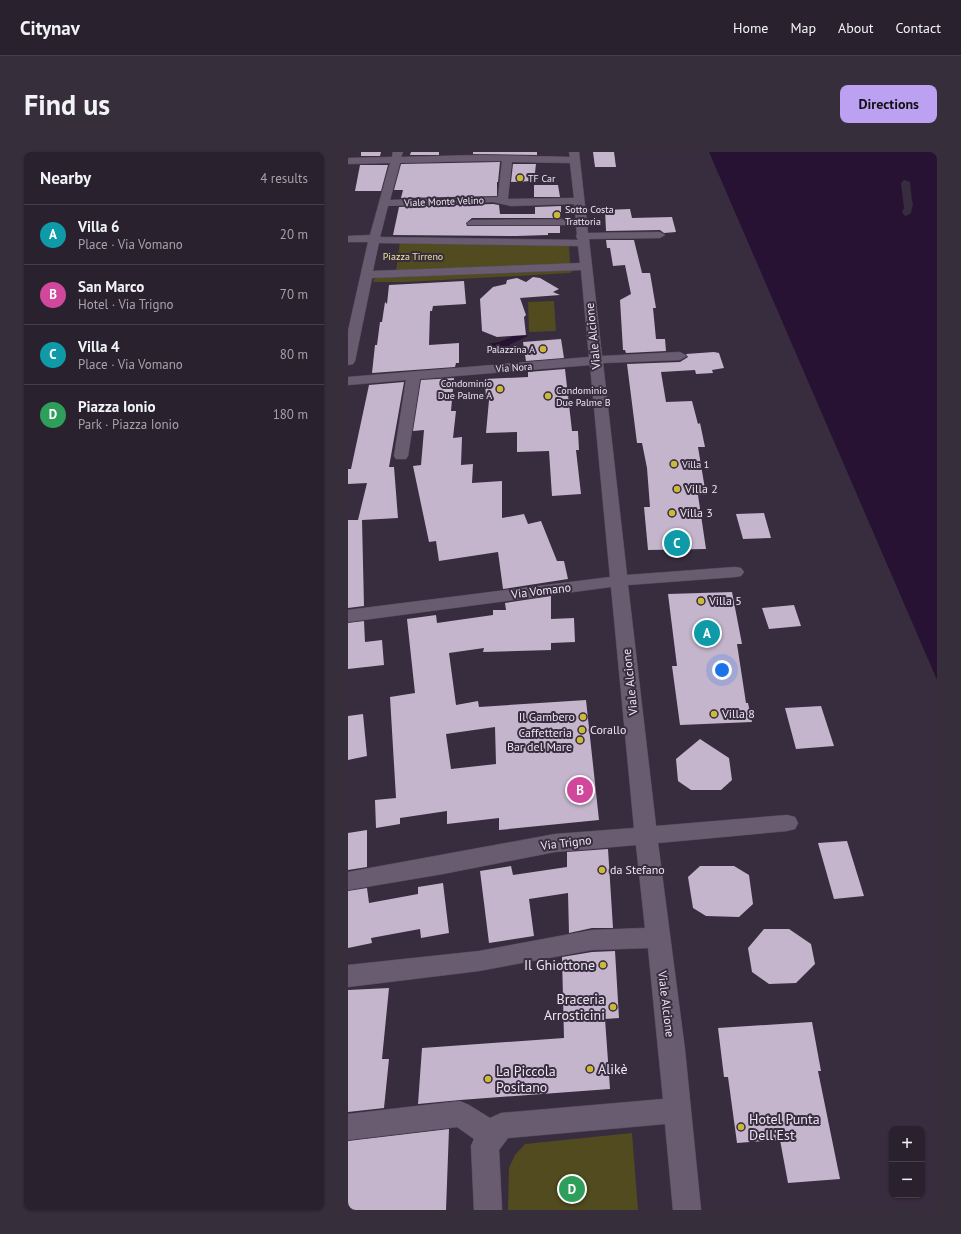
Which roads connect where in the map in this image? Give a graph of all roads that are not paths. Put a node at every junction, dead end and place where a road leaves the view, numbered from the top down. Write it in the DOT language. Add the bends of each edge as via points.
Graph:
graph roads {
  1 [pos="397,156"];
  2 [pos="574,156"];
  3 [pos="507,160"];
  4 [pos="348,161"];
  5 [pos="503,201"];
  6 [pos="578,202"];
  7 [pos="384,203"];
  8 [pos="580,222"];
  9 [pos="472,223"];
  10 [pos="660,235"];
  11 [pos="348,239"];
  12 [pos="375,239"];
  13 [pos="582,240"];
  14 [pos="585,266"];
  15 [pos="367,275"];
  16 [pos="353,317"];
  17 [pos="680,356"];
  18 [pos="348,361"];
  19 [pos="596,361"];
  20 [pos="414,375"];
  21 [pos="348,381"];
  22 [pos="401,456"];
  23 [pos="735,572"];
  24 [pos="619,580"];
  25 [pos="348,616"];
  26 [pos="787,823"];
  27 [pos="646,836"];
  28 [pos="348,881"];
  29 [pos="658,937"];
  30 [pos="348,976"];
  31 [pos="678,1111"];
  32 [pos="348,1126"];
  33 [pos="493,1136"];
  34 [pos="488,1210"];
  35 [pos="687,1210"];
  1 -- 3 [label="street"];
  1 -- 4 [label="street"];
  1 -- 7 [label="street"];
  2 -- 3 [label="street"];
  2 -- 6 [label="street, Viale Alcione"];
  3 -- 5 [label="street"];
  5 -- 6 [label="street"];
  5 -- 7 [label="street, Viale Monte Velino" via="493,199"];
  6 -- 8 [label="street, Viale Alcione"];
  7 -- 12 [label="street"];
  8 -- 9 [label="street"];
  8 -- 13 [label="street, Viale Alcione"];
  10 -- 13 [label="street"];
  11 -- 12 [label="street"];
  12 -- 13 [label="street"];
  12 -- 15 [label="street"];
  13 -- 14 [label="street, Viale Alcione"];
  14 -- 15 [label="street"];
  14 -- 19 [label="street, Viale Alcione"];
  15 -- 16 [label="street"];
  16 -- 18 [label="street"];
  17 -- 19 [label="street, Via Nora"];
  19 -- 20 [label="street, Via Nora"];
  19 -- 24 [label="street, Viale Alcione"];
  20 -- 21 [label="street, Via Nora"];
  20 -- 22 [label="street"];
  23 -- 24 [label="street, Via Vomano"];
  24 -- 25 [label="street, Via Vomano"];
  24 -- 27 [label="street, Viale Alcione"];
  26 -- 27 [label="street, Via Trigno"];
  27 -- 28 [label="street, Via Trigno" via="555,843"];
  27 -- 29 [label="street, Viale Alcione"];
  29 -- 30 [label="street" via="592,940 479,961"];
  29 -- 31 [label="street, Viale Alcione"];
  31 -- 33 [label="street" via="642,1112 501,1126"];
  31 -- 35 [label="street, Viale Alcione"];
  32 -- 33 [label="street" via="460,1114"];
  33 -- 34 [label="street" via="486,1146"];
}
